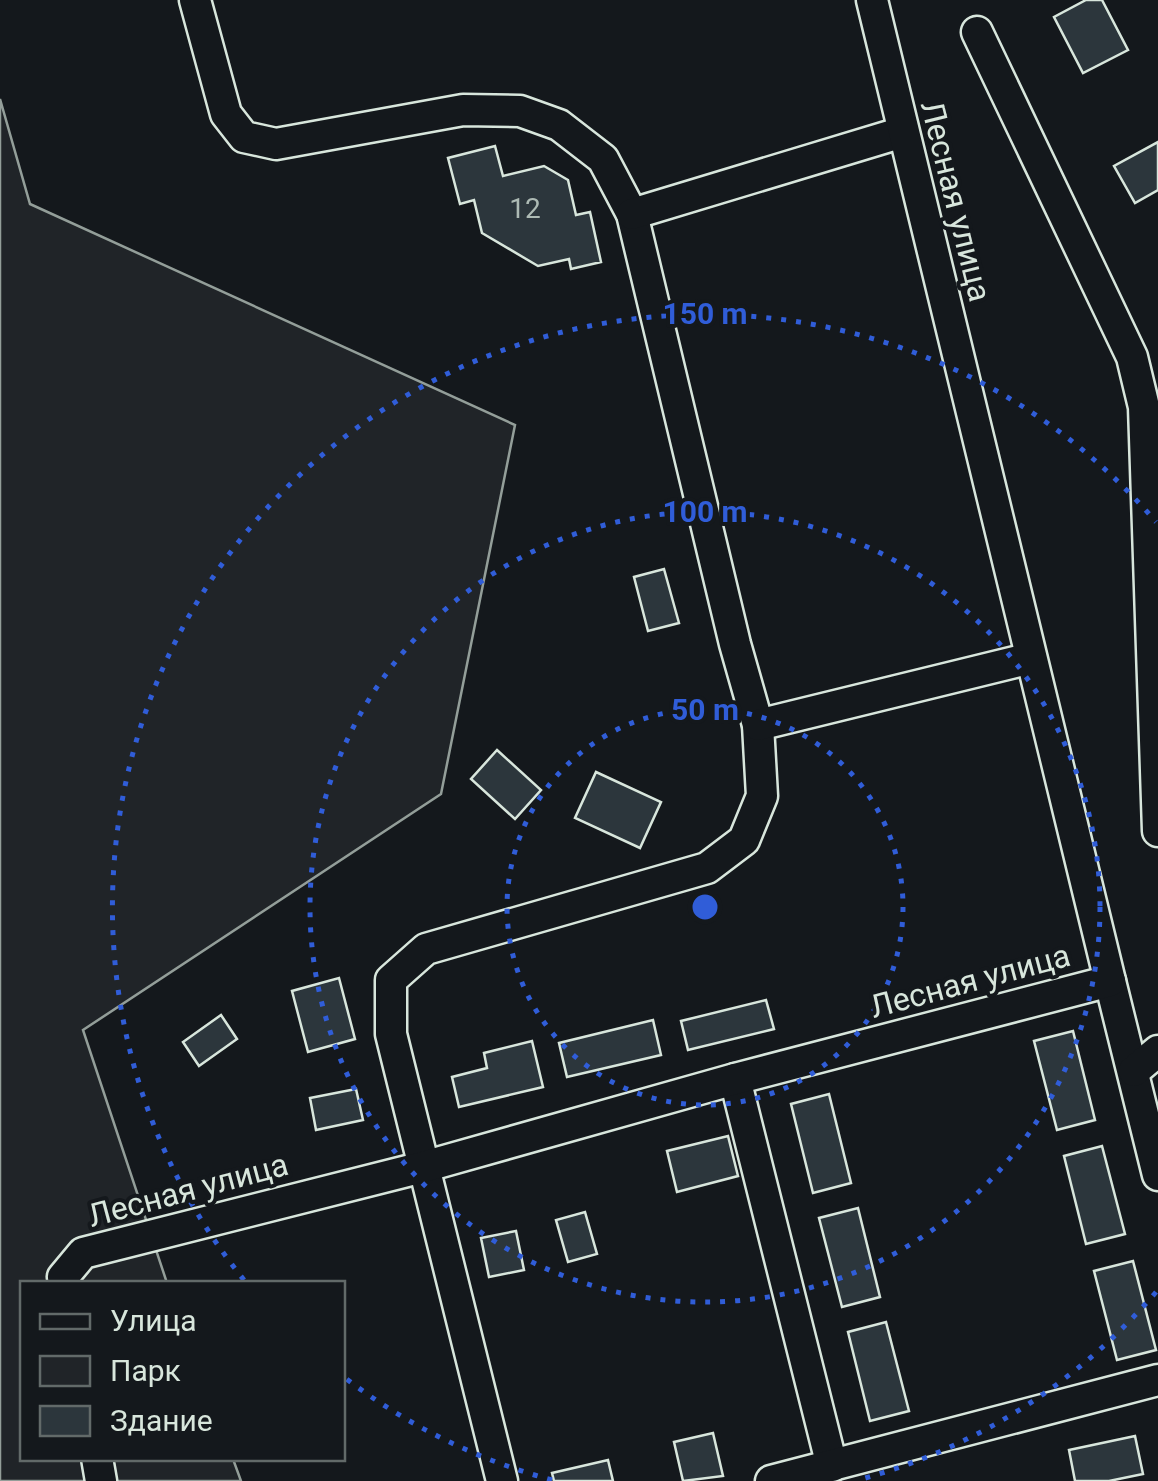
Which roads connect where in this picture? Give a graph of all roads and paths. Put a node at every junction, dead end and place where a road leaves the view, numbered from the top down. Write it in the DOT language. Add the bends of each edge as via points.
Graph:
graph roads {
  1 [pos="194,0"];
  2 [pos="872,0"];
  3 [pos="977,32"];
  4 [pos="904,132"];
  5 [pos="632,214"];
  6 [pos="1031,658"];
  7 [pos="758,725"];
  8 [pos="1158,831"];
  9 [pos="1110,981"];
  10 [pos="1158,1051"];
  11 [pos="1134,1071"];
  12 [pos="735,1079"];
  13 [pos="423,1167"];
  14 [pos="1158,1175"];
  15 [pos="65,1281"];
  16 [pos="1158,1380"];
  17 [pos="832,1466"];
  18 [pos="502,1481"];
  19 [pos="771,1481"];
  1 -- 5 [label="street" via="226,114 244,137 276,144 462,110 520,111 559,125 603,160"];
  2 -- 4 [label="street, Лесная улица"];
  3 -- 8 [label="street" via="1132,357 1144,407"];
  4 -- 5 [label="street"];
  4 -- 6 [label="street, Лесная улица"];
  5 -- 7 [label="street"];
  6 -- 7 [label="street"];
  6 -- 9 [label="street, Лесная улица"];
  7 -- 13 [label="street" via="762,796 744,840 707,868 426,949 392,980 392,1034"];
  9 -- 11 [label="street"];
  9 -- 12 [label="street, Лесная улица"];
  10 -- 11 [label="street"];
  11 -- 14 [label="street"];
  12 -- 13 [label="street, Лесная улица"];
  12 -- 17 [label="street"];
  13 -- 15 [label="street, Лесная улица" via="83,1252"];
  13 -- 18 [label="street"];
  16 -- 17 [label="street"];
  17 -- 19 [label="street"];
}
